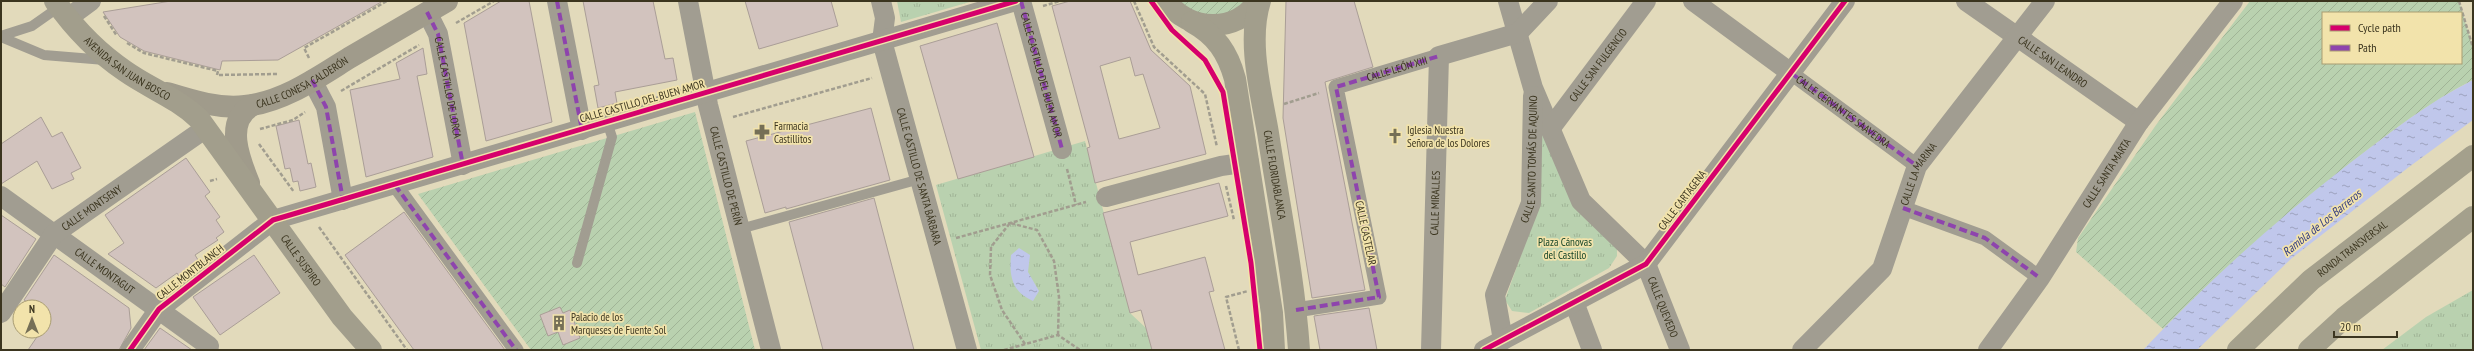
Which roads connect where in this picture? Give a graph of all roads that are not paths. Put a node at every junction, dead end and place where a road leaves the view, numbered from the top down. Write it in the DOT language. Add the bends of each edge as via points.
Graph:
graph roads {
  1 [pos="557,1"];
  2 [pos="688,1"];
  3 [pos="881,1"];
  4 [pos="1016,1"];
  5 [pos="1021,1"];
  6 [pos="1166,1"];
  7 [pos="1259,1"];
  8 [pos="1508,1"];
  9 [pos="1548,1"];
  10 [pos="1646,1"];
  11 [pos="1693,1"];
  12 [pos="1845,1"];
  13 [pos="1966,1"];
  14 [pos="2045,1"];
  15 [pos="2233,1"];
  16 [pos="441,4"];
  17 [pos="96,6"];
  18 [pos="61,9"];
  19 [pos="1192,22"];
  20 [pos="1518,33"];
  21 [pos="1,36"];
  22 [pos="2016,38"];
  23 [pos="882,40"];
  24 [pos="1438,56"];
  25 [pos="112,61"];
  26 [pos="308,71"];
  27 [pos="1791,73"];
  28 [pos="144,83"];
  29 [pos="1336,87"];
  30 [pos="1533,88"];
  31 [pos="705,93"];
  32 [pos="253,105"];
  33 [pos="212,106"];
  34 [pos="607,122"];
  35 [pos="2139,122"];
  36 [pos="206,128"];
  37 [pos="1550,129"];
  38 [pos="582,130"];
  39 [pos="1062,149"];
  40 [pos="2473,156"];
  41 [pos="1249,162"];
  42 [pos="463,165"];
  43 [pos="1917,166"];
  44 [pos="920,179"];
  45 [pos="395,185"];
  46 [pos="250,188"];
  47 [pos="1,196"];
  48 [pos="1099,199"];
  49 [pos="343,200"];
  50 [pos="1903,208"];
  51 [pos="2473,217"];
  52 [pos="273,220"];
  53 [pos="740,229"];
  54 [pos="54,234"];
  55 [pos="577,263"];
  56 [pos="1646,264"];
  57 [pos="2040,278"];
  58 [pos="1574,302"];
  59 [pos="158,309"];
  60 [pos="1296,310"];
  61 [pos="1,312"];
  62 [pos="1503,340"];
  63 [pos="209,346"];
  64 [pos="130,350"];
  65 [pos="372,350"];
  66 [pos="516,350"];
  67 [pos="771,350"];
  68 [pos="967,350"];
  69 [pos="1274,350"];
  70 [pos="1298,350"];
  71 [pos="1431,350"];
  72 [pos="1484,350"];
  73 [pos="1592,350"];
  74 [pos="1680,350"];
  75 [pos="1802,350"];
  76 [pos="1988,350"];
  77 [pos="2238,350"];
  78 [pos="2309,350"];
  1 -- 38 [label="street"];
  2 -- 31 [label="street, CALLE CASTILLO DE PERÍN"];
  3 -- 23 [label="street, CALLE CASTILLO DE SANTA BÁRBARA" via="884,18"];
  4 -- 23 [label="street, CALLE CASTILLO DEL BUEN AMOR"];
  5 -- 39 [label="street, CALLE CASTILLO DEL BUEN AMOR"];
  6 -- 19 [label="main road" via="1175,11"];
  7 -- 19 [label="main road" via="1242,16 1228,23 1209,26"];
  7 -- 60 [label="main road, CALLE FLORIDABLANCA" via="1255,28 1258,74"];
  8 -- 20 [label="street"];
  9 -- 20 [label="street"];
  10 -- 37 [label="street, CALLE SAN FULGENCIO"];
  11 -- 27 [label="street, CALLE CERVANTES SAAVEDRA"];
  12 -- 27 [label="street, CALLE CARTAGENA"];
  13 -- 22 [label="street, CALLE SAN LEANDRO"];
  14 -- 22 [label="street, CALLE LA MARINA"];
  15 -- 35 [label="street, CALLE SANTA MARTA"];
  16 -- 26 [label="main road, CALLE CONESA CALDERÓN"];
  16 -- 42 [label="street, CALLE CASTILLO DE LORCA" via="438,34"];
  17 -- 18 [label="street"];
  18 -- 21 [label="lane" via="32,26"];
  18 -- 25 [label="main road, AVENIDA SAN JUAN BOSCO" via="88,41"];
  19 -- 41 [label="main road" via="1212,34 1231,64"];
  20 -- 24 [label="street, CALLE LEÓN XIII"];
  20 -- 30 [label="street"];
  21 -- 25 [label="lane" via="44,55"];
  22 -- 35 [label="street, CALLE SAN LEANDRO"];
  22 -- 43 [label="street, CALLE LA MARINA"];
  23 -- 31 [label="street, CALLE CASTILLO DEL BUEN AMOR"];
  23 -- 44 [label="street, CALLE CASTILLO DE SANTA BÁRBARA"];
  24 -- 29 [label="street, CALLE LEÓN XIII"];
  24 -- 71 [label="street, CALLE MIRALLES"];
  25 -- 28 [label="main road, AVENIDA SAN JUAN BOSCO"];
  26 -- 32 [label="main road, CALLE CONESA CALDERÓN" via="284,96"];
  26 -- 49 [label="street" via="326,107"];
  27 -- 43 [label="street, CALLE CERVANTES SAAVEDRA"];
  27 -- 56 [label="street, CALLE CARTAGENA"];
  28 -- 33 [label="main road, CALLE CONESA CALDERÓN" via="173,95"];
  28 -- 36 [label="main road, AVENIDA SAN JUAN BOSCO" via="179,102"];
  29 -- 60 [label="street, CALLE CASTELAR" via="1379,297"];
  30 -- 37 [label="street, CALLE SANTO TOMÁS DE AQUINO"];
  30 -- 62 [label="street, CALLE SANTO TOMÁS DE AQUINO" via="1532,203 1495,295"];
  31 -- 34 [label="street, CALLE CASTILLO DEL BUEN AMOR"];
  31 -- 53 [label="street, CALLE CASTILLO DE PERÍN"];
  32 -- 33 [label="main road, CALLE CONESA CALDERÓN"];
  32 -- 46 [label="main road" via="241,117 236,135 240,160"];
  33 -- 36 [label="main road" via="203,114"];
  34 -- 38 [label="street, CALLE CASTILLO DEL BUEN AMOR"];
  34 -- 55 [label="lane" via="612,137"];
  35 -- 57 [label="street, CALLE SANTA MARTA"];
  36 -- 46 [label="main road, CALLE SUSPIRO"];
  36 -- 54 [label="street, CALLE MONTSENY"];
  37 -- 56 [label="street, CALLE SANTO TOMÁS DE AQUINO" via="1581,201"];
  38 -- 42 [label="street, CALLE CASTILLO DEL BUEN AMOR"];
  40 -- 77 [label="highway, RONDA TRANSVERSAL" via="2311,280"];
  41 -- 48 [label="street" via="1221,166"];
  41 -- 69 [label="main road" via="1272,313"];
  42 -- 45 [label="street, CALLE CASTILLO DEL BUEN AMOR"];
  43 -- 50 [label="street, CALLE LA MARINA"];
  44 -- 53 [label="lane"];
  44 -- 68 [label="street, CALLE CASTILLO DE SANTA BÁRBARA"];
  45 -- 49 [label="street, CALLE CASTILLO DEL BUEN AMOR"];
  45 -- 66 [label="street"];
  46 -- 52 [label="main road, CALLE SUSPIRO"];
  47 -- 54 [label="street, CALLE MONTAGUT"];
  49 -- 52 [label="street, CALLE CASTILLO DEL BUEN AMOR"];
  50 -- 57 [label="street" via="1985,238"];
  50 -- 75 [label="street, CALLE LA MARINA" via="1882,269"];
  51 -- 78 [label="highway" via="2344,318"];
  52 -- 59 [label="street, CALLE MONTBLANCH"];
  52 -- 65 [label="main road, CALLE SUSPIRO" via="342,317"];
  53 -- 67 [label="street, CALLE CASTILLO DE PERÍN"];
  54 -- 59 [label="street, CALLE MONTAGUT"];
  54 -- 61 [label="street, CALLE MONTSENY"];
  56 -- 58 [label="street, CALLE CARTAGENA"];
  56 -- 74 [label="street, CALLE QUEVEDO"];
  57 -- 76 [label="street, CALLE SANTA MARTA"];
  58 -- 62 [label="street, CALLE CARTAGENA"];
  58 -- 73 [label="street"];
  59 -- 63 [label="street, CALLE MONTAGUT"];
  59 -- 64 [label="street, CALLE MONTBLANCH"];
  60 -- 70 [label="main road, CALLE FLORIDABLANCA"];
  62 -- 72 [label="street, CALLE CARTAGENA"];
}
